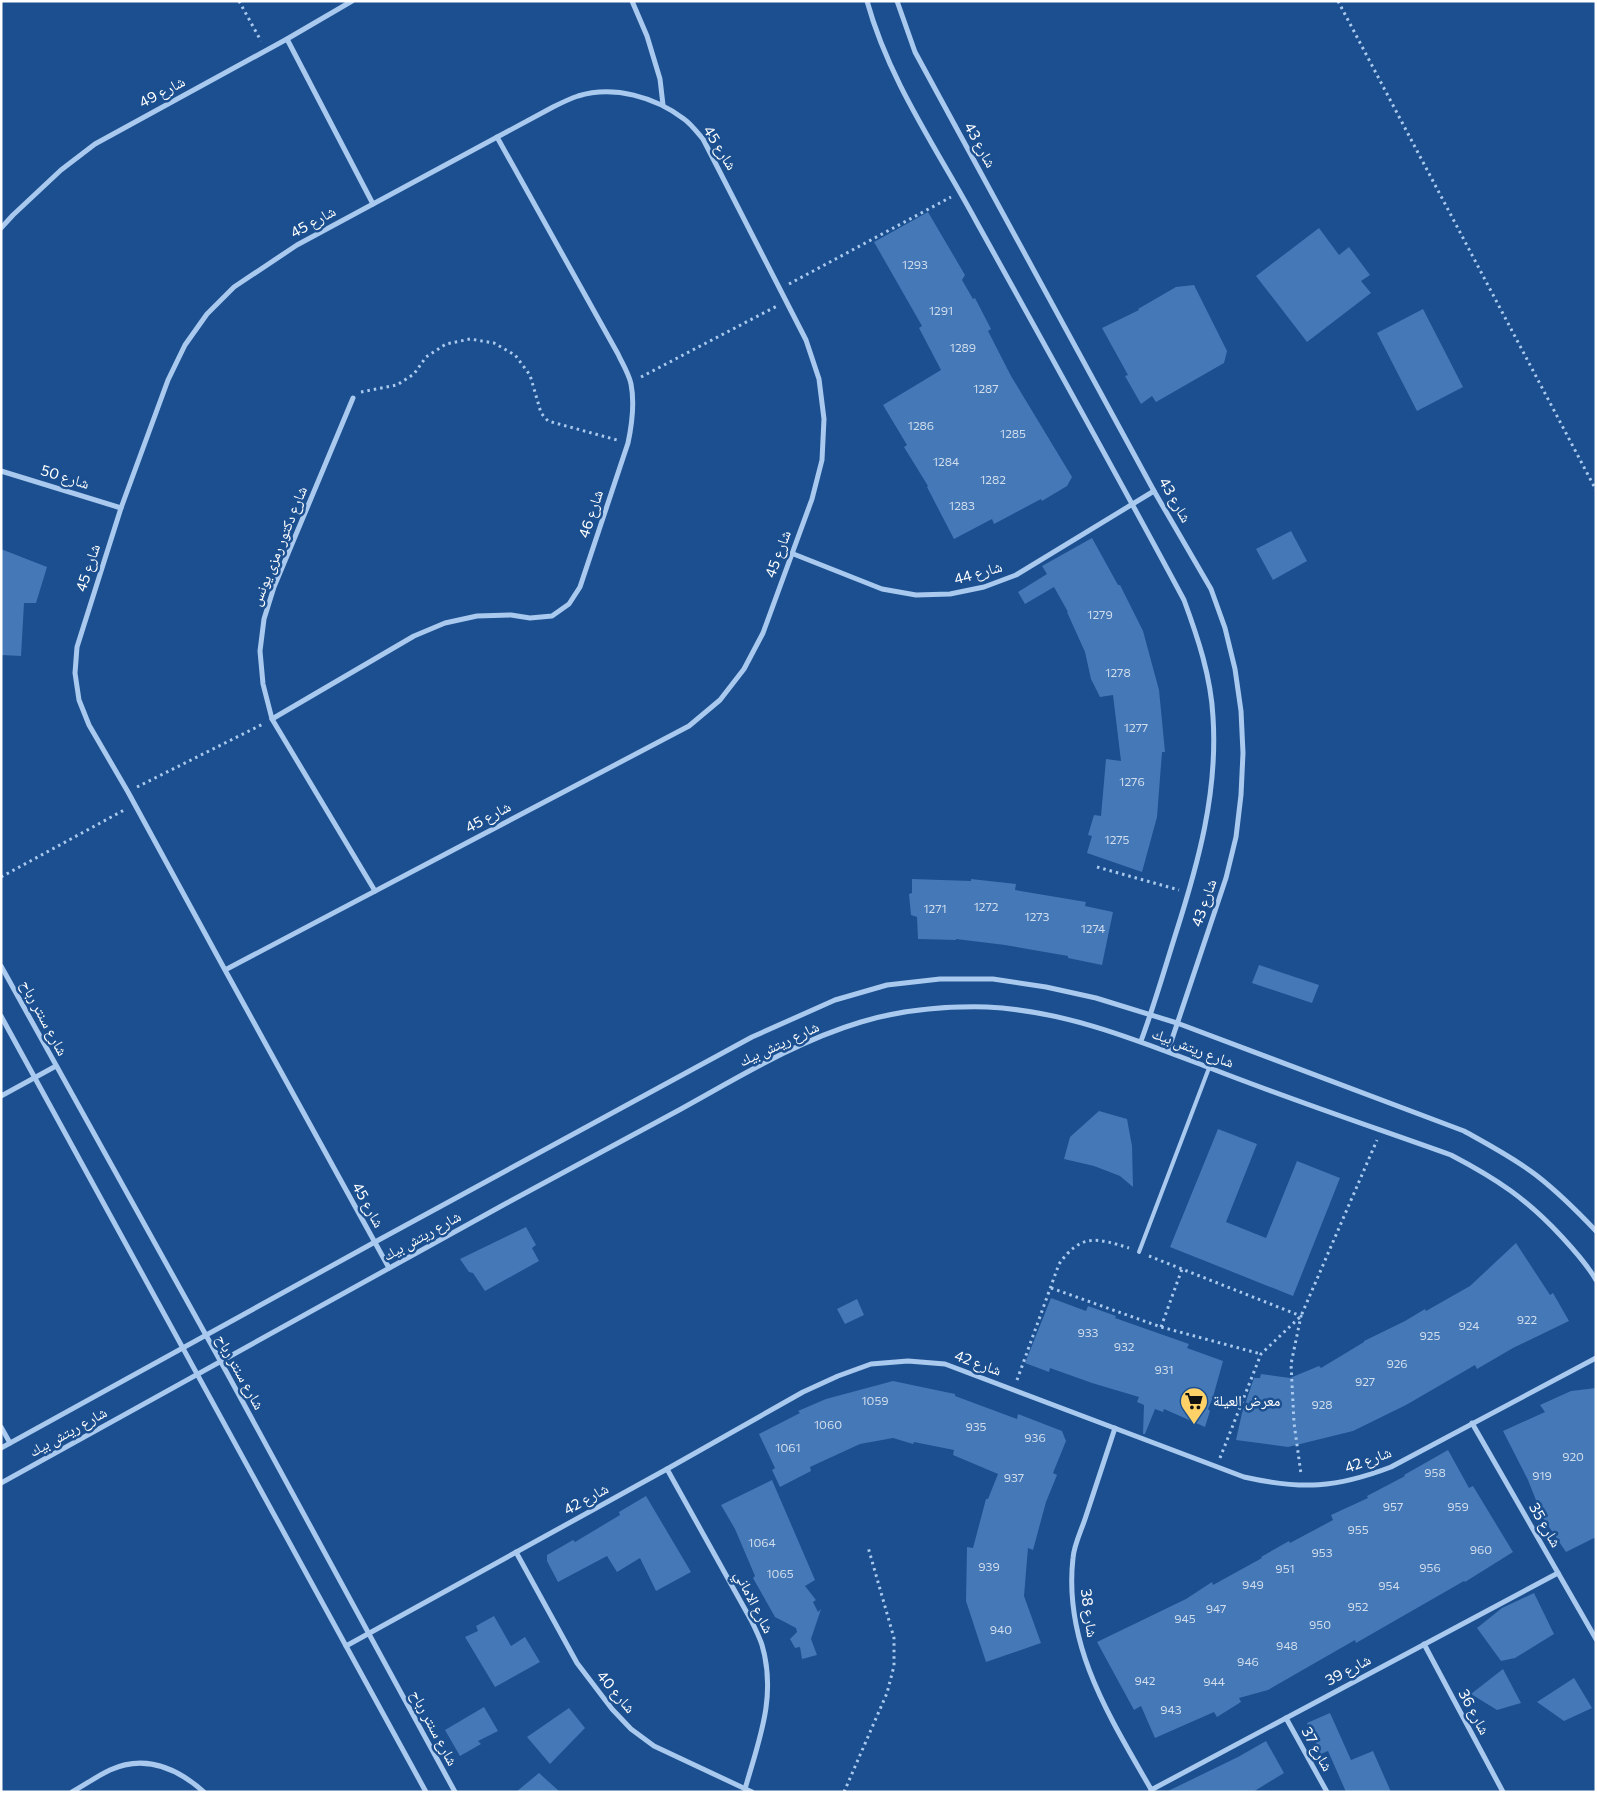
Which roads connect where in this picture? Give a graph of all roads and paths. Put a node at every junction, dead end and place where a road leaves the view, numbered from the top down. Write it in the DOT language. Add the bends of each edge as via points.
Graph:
graph roads {
  1 [pos="240,1"];
  2 [pos="352,1"];
  3 [pos="632,1"];
  4 [pos="867,1"];
  5 [pos="898,1"];
  6 [pos="1338,1"];
  7 [pos="287,39"];
  8 [pos="266,50"];
  9 [pos="663,106"];
  10 [pos="496,137"];
  11 [pos="960,192"];
  12 [pos="373,204"];
  13 [pos="1,228"];
  14 [pos="780,289"];
  15 [pos="787,302"];
  16 [pos="631,382"];
  17 [pos="353,398"];
  18 [pos="628,443"];
  19 [pos="1,470"];
  20 [pos="1596,490"];
  21 [pos="1154,491"];
  22 [pos="1132,504"];
  23 [pos="121,508"];
  24 [pos="792,554"];
  25 [pos="272,719"];
  26 [pos="128,792"];
  27 [pos="135,804"];
  28 [pos="1097,868"];
  29 [pos="1,878"];
  30 [pos="375,891"];
  31 [pos="1189,893"];
  32 [pos="1,966"];
  33 [pos="225,970"];
  34 [pos="1151,1014"];
  35 [pos="1,1016"];
  36 [pos="1177,1023"];
  37 [pos="1141,1041"];
  38 [pos="1168,1051"];
  39 [pos="56,1066"];
  40 [pos="1209,1068"];
  41 [pos="35,1077"];
  42 [pos="1,1096"];
  43 [pos="1382,1130"];
  44 [pos="1596,1231"];
  45 [pos="374,1242"];
  46 [pos="1139,1252"];
  47 [pos="389,1268"];
  48 [pos="1182,1269"];
  49 [pos="1596,1280"];
  50 [pos="1051,1288"];
  51 [pos="1301,1316"];
  52 [pos="1161,1327"];
  53 [pos="206,1336"];
  54 [pos="183,1348"];
  55 [pos="1261,1354"];
  56 [pos="1596,1358"];
  57 [pos="221,1362"];
  58 [pos="198,1376"];
  59 [pos="1014,1390"];
  60 [pos="1472,1423"];
  61 [pos="1,1427"];
  62 [pos="1115,1428"];
  63 [pos="10,1443"];
  64 [pos="1,1448"];
  65 [pos="1216,1467"];
  66 [pos="667,1469"];
  67 [pos="1,1483"];
  68 [pos="1302,1486"];
  69 [pos="868,1547"];
  70 [pos="516,1552"];
  71 [pos="1558,1573"];
  72 [pos="369,1633"];
  73 [pos="1596,1639"];
  74 [pos="1424,1644"];
  75 [pos="346,1646"];
  76 [pos="1286,1718"];
  77 [pos="745,1788"];
  78 [pos="1152,1791"];
  79 [pos="72,1792"];
  80 [pos="204,1792"];
  81 [pos="426,1792"];
  82 [pos="455,1792"];
  83 [pos="752,1792"];
  84 [pos="844,1792"];
  85 [pos="1327,1792"];
  86 [pos="1502,1792"];
  1 -- 8 [label="path"];
  2 -- 7 [label="street, شارع 49"];
  3 -- 9 [label="street" via="658,72"];
  4 -- 11 [label="street, شارع 43" via="874,27 902,90"];
  5 -- 21 [label="street, شارع 43" via="915,52"];
  6 -- 20 [label="path"];
  7 -- 8 [label="street, شارع 49"];
  7 -- 12 [label="street"];
  8 -- 13 [label="street, شارع 49" via="95,144 61,170"];
  9 -- 10 [label="street, شارع 45" via="637,95 608,92 580,96"];
  9 -- 14 [label="street, شارع 45" via="685,120 703,139"];
  10 -- 12 [label="street, شارع 45"];
  10 -- 16 [label="street, شارع 46"];
  11 -- 14 [label="path"];
  11 -- 22 [label="street, شارع 43"];
  12 -- 23 [label="street, شارع 45" via="266,264 234,287 207,314 185,345 168,380"];
  14 -- 15 [label="street, شارع 45"];
  15 -- 16 [label="path"];
  15 -- 24 [label="street, شارع 45" via="806,340 819,379 824,419 822,460"];
  16 -- 18 [label="street, شارع 46" via="633,403"];
  17 -- 18 [label="path" via="362,392 397,385 414,374 426,357 446,344 470,339 494,343 514,355 530,375 541,413 548,421"];
  17 -- 25 [label="street, شارع دكتور رمزى يونس" via="274,587 264,619 260,651 263,684"];
  18 -- 25 [label="street, شارع 46" via="580,586 569,604 552,616 477,616 445,623 414,636"];
  19 -- 23 [label="street, شارع 50"];
  21 -- 22 [label="street, شارع 44"];
  21 -- 36 [label="street, شارع 43" via="1211,589 1225,628 1241,711 1243,753 1236,837 1226,878"];
  22 -- 24 [label="street, شارع 44" via="1016,575 984,587 950,594 916,595 882,589"];
  22 -- 31 [label="street, شارع 43" via="1184,600 1208,676 1213,716 1212,796"];
  23 -- 26 [label="street, شارع 45" via="84,621 77,647 75,674 79,700 89,725"];
  24 -- 30 [label="street, شارع 45" via="763,633 744,669 720,700 689,726"];
  25 -- 26 [label="path"];
  25 -- 30 [label="street, شارع دكتور رمزى يونس"];
  26 -- 27 [label="street, شارع 45"];
  27 -- 29 [label="path"];
  27 -- 33 [label="street, شارع 45"];
  28 -- 31 [label="path"];
  30 -- 33 [label="street, شارع 45"];
  31 -- 34 [label="street, شارع 43"];
  32 -- 39 [label="street, شارع سنتر رباح"];
  33 -- 45 [label="street, شارع 45"];
  34 -- 36 [label="street, شارع ريتش بيك"];
  34 -- 37 [label="street, شارع 43"];
  34 -- 45 [label="street, شارع ريتش بيك" via="1096,998 993,979 940,979 887,985 835,1000 752,1037"];
  35 -- 41 [label="street"];
  36 -- 38 [label="street, شارع 43"];
  36 -- 44 [label="street, شارع ريتش بيك" via="1464,1131 1536,1175"];
  37 -- 38 [label="street, شارع ريتش بيك"];
  37 -- 47 [label="street, شارع ريتش بيك" via="1068,1018 986,1007 902,1013 862,1022 822,1036 749,1071"];
  38 -- 40 [label="street, شارع ريتش بيك"];
  39 -- 41 [label="street"];
  39 -- 53 [label="street, شارع سنتر رباح"];
  40 -- 43 [label="street, شارع ريتش بيك"];
  40 -- 46 [label="lane"];
  41 -- 42 [label="street"];
  41 -- 54 [label="street"];
  43 -- 49 [label="street, شارع ريتش بيك" via="1451,1155 1516,1193 1571,1246"];
  43 -- 51 [label="path"];
  45 -- 47 [label="street, شارع 45"];
  45 -- 53 [label="street, شارع ريتش بيك"];
  46 -- 48 [label="path"];
  46 -- 50 [label="path" via="1098,1240 1082,1242 1068,1251 1059,1264"];
  47 -- 57 [label="street, شارع ريتش بيك"];
  48 -- 51 [label="path"];
  48 -- 52 [label="path"];
  50 -- 52 [label="path"];
  50 -- 59 [label="path"];
  51 -- 55 [label="path"];
  51 -- 68 [label="path" via="1291,1364"];
  52 -- 55 [label="path"];
  53 -- 54 [label="street, شارع ريتش بيك"];
  53 -- 57 [label="street, شارع سنتر رباح"];
  54 -- 58 [label="street"];
  54 -- 63 [label="street, شارع ريتش بيك"];
  55 -- 65 [label="path"];
  56 -- 60 [label="street, شارع 42"];
  57 -- 58 [label="street, شارع ريتش بيك"];
  57 -- 72 [label="street, شارع سنتر رباح"];
  58 -- 67 [label="street, شارع ريتش بيك"];
  58 -- 75 [label="street"];
  59 -- 62 [label="street, شارع 42"];
  59 -- 66 [label="street, شارع 42" via="945,1364 908,1361 871,1364 802,1392"];
  60 -- 68 [label="street, شارع 42" via="1391,1467 1362,1478"];
  60 -- 71 [label="street, شارع 35"];
  61 -- 63 [label="street"];
  62 -- 65 [label="street, شارع 42"];
  62 -- 78 [label="street, شارع 38" via="1073,1557 1072,1598 1078,1639 1092,1679"];
  63 -- 64 [label="street, شارع ريتش بيك"];
  65 -- 68 [label="street, شارع 42" via="1253,1480"];
  66 -- 70 [label="street, شارع 42"];
  66 -- 77 [label="street, شارع الاماني" via="762,1644 768,1669 768,1695"];
  69 -- 84 [label="path" via="894,1638 894,1666 888,1693"];
  70 -- 72 [label="street, شارع 42"];
  70 -- 77 [label="street, شارع 40" via="577,1663 612,1709 654,1746"];
  71 -- 73 [label="street, شارع 35"];
  71 -- 74 [label="street, شارع 39"];
  72 -- 75 [label="street, شارع 42"];
  72 -- 82 [label="street, شارع سنتر رباح"];
  74 -- 76 [label="street, شارع 39"];
  74 -- 86 [label="street, شارع 36"];
  75 -- 81 [label="street"];
  76 -- 78 [label="street, شارع 39"];
  76 -- 85 [label="street, شارع 37"];
  77 -- 83 [label="street, شارع 40"];
  79 -- 80 [label="street" via="111,1770 138,1763 164,1767 188,1778"];
}
